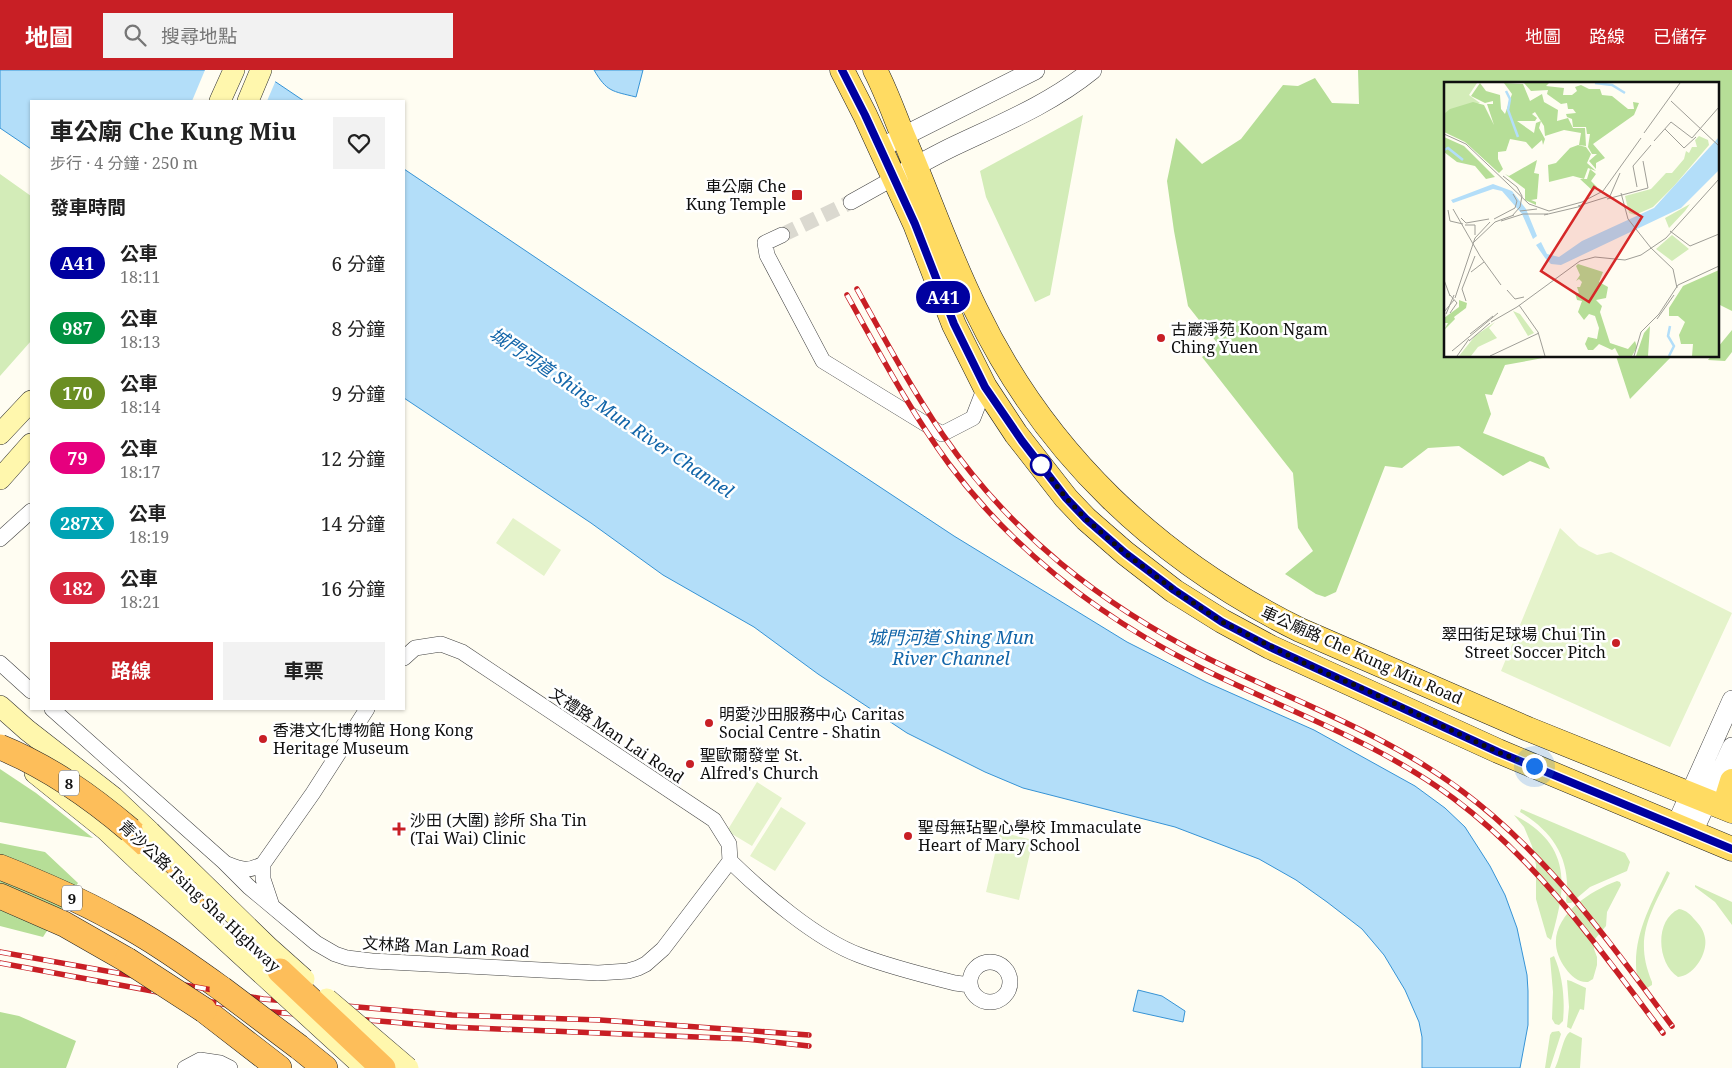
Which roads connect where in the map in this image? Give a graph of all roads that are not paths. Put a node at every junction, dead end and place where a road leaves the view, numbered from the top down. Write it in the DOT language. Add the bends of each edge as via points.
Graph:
graph roads {
  1 [pos="234,70"];
  2 [pos="261,70"];
  3 [pos="842,70"];
  4 [pos="875,70"];
  5 [pos="1035,70"];
  6 [pos="1092,70"];
  7 [pos="220,100"];
  8 [pos="248,100"];
  9 [pos="903,136"];
  10 [pos="880,148"];
  11 [pos="916,166"];
  12 [pos="894,178"];
  13 [pos="851,202"];
  14 [pos="782,235"];
  15 [pos="985,387"];
  16 [pos="30,401"];
  17 [pos="0,434"];
  18 [pos="30,445"];
  19 [pos="0,479"];
  20 [pos="30,512"];
  21 [pos="0,539"];
  22 [pos="405,657"];
  23 [pos="0,663"];
  24 [pos="30,690"];
  25 [pos="1732,700"];
  26 [pos="0,706"];
  27 [pos="53,710"];
  28 [pos="366,710"];
  29 [pos="0,746"];
  30 [pos="1732,747"];
  31 [pos="1732,781"];
  32 [pos="1701,811"];
  33 [pos="1732,849"];
  34 [pos="730,861"];
  35 [pos="224,862"];
  36 [pos="263,864"];
  37 [pos="0,867"];
  38 [pos="0,896"];
  39 [pos="273,907"];
  40 [pos="970,985"];
  41 [pos="185,1068"];
  42 [pos="230,1068"];
  43 [pos="279,1068"];
  44 [pos="325,1068"];
  45 [pos="366,1068"];
  46 [pos="383,1068"];
  47 [pos="408,1068"];
  1 -- 7 [label="main road"];
  2 -- 8 [label="main road"];
  3 -- 10 [label="main road, 車公廟路 Che Kung Miu Road"];
  4 -- 9 [label="main road, 車公廟路 Che Kung Miu Road"];
  5 -- 9 [label="street"];
  6 -- 11 [label="street" via="1027,112"];
  9 -- 10 [label="street"];
  9 -- 11 [label="main road, 車公廟路 Che Kung Miu Road"];
  10 -- 12 [label="main road, 車公廟路 Che Kung Miu Road"];
  11 -- 12 [label="street"];
  11 -- 32 [label="main road, 車公廟路 Che Kung Miu Road" via="968,294 1026,397 1071,455 1115,503 1166,548 1268,615 1585,752"];
  12 -- 13 [label="street"];
  12 -- 15 [label="main road, 車公廟路 Che Kung Miu Road" via="954,324"];
  14 -- 15 [label="street" via="766,243 767,255 823,361 942,434 973,418"];
  15 -- 32 [label="main road, 車公廟路 Che Kung Miu Road" via="1022,441 1086,519 1125,553 1222,622 1498,752"];
  16 -- 17 [label="main road"];
  18 -- 19 [label="main road"];
  20 -- 21 [label="street"];
  22 -- 34 [label="street, 文禮路 Man Lai Road" via="415,648 441,644 462,652 714,820 729,844"];
  23 -- 24 [label="street"];
  25 -- 32 [label="street"];
  26 -- 47 [label="main road, bridge" via="113,797 267,946"];
  27 -- 35 [label="street, 文林路 Man Lam Road"];
  28 -- 36 [label="street"];
  29 -- 45 [label="main road, bridge" via="106,830"];
  29 -- 46 [label="highway, 青沙公路 Tsing Sha Highway / 8, bridge" via="52,772 111,814"];
  30 -- 32 [label="street"];
  31 -- 32 [label="main road"];
  32 -- 33 [label="main road, 車公廟路 Che Kung Miu Road"];
  34 -- 39 [label="street, 文林路 Man Lam Road" via="663,949 646,964 628,971 598,973 346,958 326,950"];
  34 -- 40 [label="street" via="814,932 858,955"];
  35 -- 36 [label="street" via="243,870 252,870"];
  35 -- 39 [label="street, 文林路 Man Lam Road"];
  36 -- 39 [label="street" via="263,879"];
  37 -- 44 [label="highway, 9, bridge" via="113,918 155,943 215,984"];
  38 -- 43 [label="highway, 9, bridge" via="87,935 197,1005"];
  41 -- 42 [label="street" via="200,1060"];
}
